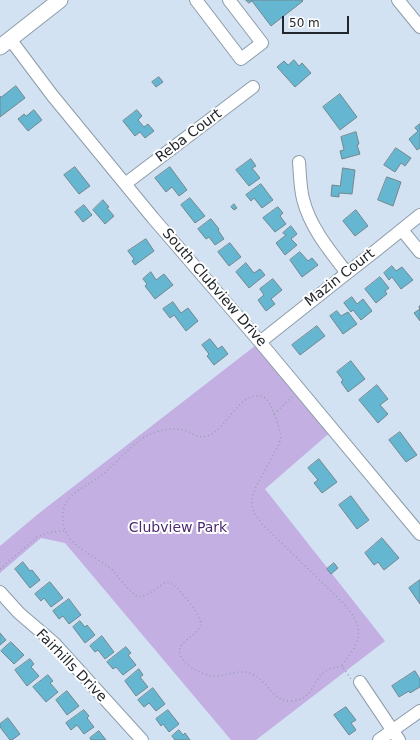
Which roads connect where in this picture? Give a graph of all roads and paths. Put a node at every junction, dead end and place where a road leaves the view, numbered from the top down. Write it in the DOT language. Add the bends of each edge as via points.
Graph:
graph roads {
  1 [pos="60,0"];
  2 [pos="196,0"];
  3 [pos="229,0"];
  4 [pos="398,0"];
  5 [pos="420,27"];
  6 [pos="5,43"];
  7 [pos="253,87"];
  8 [pos="299,162"];
  9 [pos="125,184"];
  10 [pos="420,215"];
  11 [pos="402,230"];
  12 [pos="420,252"];
  13 [pos="347,272"];
  14 [pos="260,342"];
  15 [pos="300,390"];
  16 [pos="274,414"];
  17 [pos="65,531"];
  18 [pos="420,534"];
  19 [pos="0,569"];
  20 [pos="0,592"];
  21 [pos="342,666"];
  22 [pos="360,682"];
  23 [pos="420,711"];
  24 [pos="396,735"];
  25 [pos="142,740"];
  26 [pos="379,740"];
  1 -- 6 [label="main road"];
  2 -- 3 [label="street" via="241,59 262,44"];
  4 -- 5 [label="street"];
  6 -- 9 [label="street, South Clubview Drive" via="52,95"];
  7 -- 9 [label="street, Reba Court"];
  8 -- 13 [label="street" via="303,198 309,216 325,244"];
  9 -- 14 [label="street, South Clubview Drive"];
  10 -- 11 [label="street, Mazin Court"];
  11 -- 12 [label="street"];
  11 -- 13 [label="street, Mazin Court"];
  13 -- 14 [label="street, Mazin Court"];
  14 -- 15 [label="street, South Clubview Drive"];
  15 -- 16 [label="path"];
  15 -- 18 [label="street, South Clubview Drive"];
  16 -- 17 [label="path" via="268,400 252,396 207,437 176,429 166,429 145,437 100,477 67,501 62,518"];
  16 -- 21 [label="path" via="281,438 252,497 254,513 355,617 357,643"];
  17 -- 19 [label="path" via="42,534"];
  17 -- 21 [label="path" via="77,546 112,569 137,597 150,594 166,582 172,583 183,593 202,623 180,647 180,654 183,660 203,673 218,676 247,672 260,679 275,695 291,701 308,696 326,671"];
  20 -- 25 [label="street, Fairhills Drive" via="19,613 54,643"];
  21 -- 22 [label="path" via="351,679"];
  22 -- 24 [label="street"];
  23 -- 24 [label="street"];
  24 -- 26 [label="street"];
}
